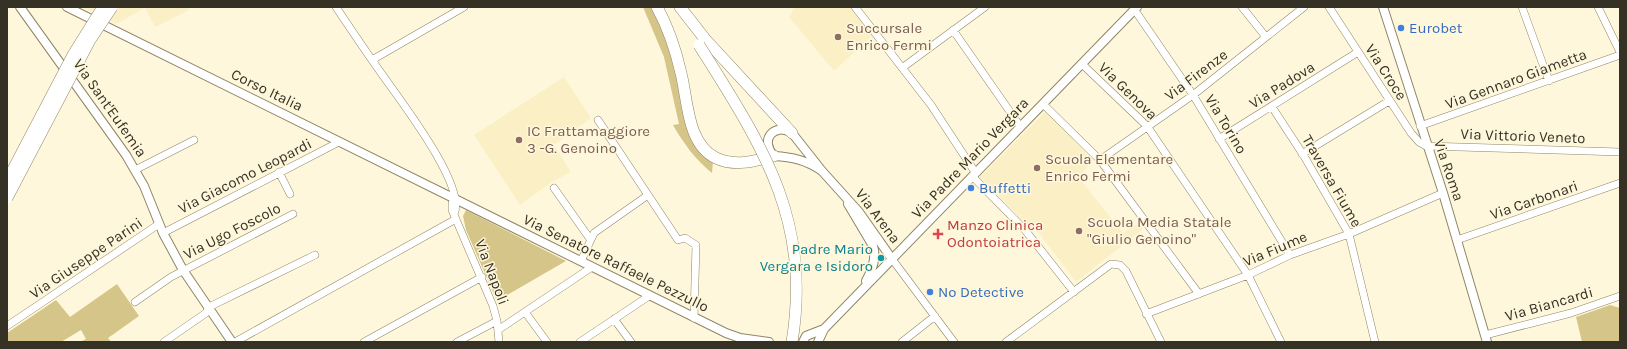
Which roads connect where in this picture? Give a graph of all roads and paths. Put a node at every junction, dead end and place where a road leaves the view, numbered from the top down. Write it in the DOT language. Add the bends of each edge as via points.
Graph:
graph roads {
  1 [pos="67,7"];
  2 [pos="103,7"];
  3 [pos="112,7"];
  4 [pos="336,7"];
  5 [pos="464,7"];
  6 [pos="657,7"];
  7 [pos="674,7"];
  8 [pos="680,7"];
  9 [pos="855,7"];
  10 [pos="985,7"];
  11 [pos="1242,7"];
  12 [pos="1304,7"];
  13 [pos="1328,7"];
  14 [pos="1383,7"];
  15 [pos="1522,7"];
  16 [pos="1598,7"];
  17 [pos="22,8"];
  18 [pos="1136,8"];
  19 [pos="953,30"];
  20 [pos="1266,37"];
  21 [pos="1358,52"];
  22 [pos="1620,52"];
  23 [pos="1620,55"];
  24 [pos="372,60"];
  25 [pos="1082,64"];
  26 [pos="902,68"];
  27 [pos="1549,81"];
  28 [pos="1193,95"];
  29 [pos="1389,101"];
  30 [pos="1043,104"];
  31 [pos="1272,107"];
  32 [pos="598,120"];
  33 [pos="1020,126"];
  34 [pos="1147,126"];
  35 [pos="1420,126"];
  36 [pos="792,133"];
  37 [pos="1219,139"];
  38 [pos="194,140"];
  39 [pos="339,142"];
  40 [pos="1426,146"];
  41 [pos="1620,152"];
  42 [pos="1302,154"];
  43 [pos="774,156"];
  44 [pos="1100,160"];
  45 [pos="135,170"];
  46 [pos="822,170"];
  47 [pos="279,172"];
  48 [pos="974,174"];
  49 [pos="7,181"];
  50 [pos="1620,183"];
  51 [pos="554,188"];
  52 [pos="841,191"];
  53 [pos="1443,193"];
  54 [pos="290,194"];
  55 [pos="648,195"];
  56 [pos="7,198"];
  57 [pos="455,199"];
  58 [pos="293,214"];
  59 [pos="456,216"];
  60 [pos="159,224"];
  61 [pos="163,233"];
  62 [pos="1349,234"];
  63 [pos="590,239"];
  64 [pos="1457,240"];
  65 [pos="315,255"];
  66 [pos="1290,255"];
  67 [pos="892,258"];
  68 [pos="581,261"];
  69 [pos="592,267"];
  70 [pos="183,270"];
  71 [pos="1248,275"];
  72 [pos="482,277"];
  73 [pos="864,288"];
  74 [pos="1074,292"];
  75 [pos="1199,294"];
  76 [pos="649,296"];
  77 [pos="1620,296"];
  78 [pos="135,302"];
  79 [pos="209,307"];
  80 [pos="525,312"];
  81 [pos="1146,314"];
  82 [pos="935,316"];
  83 [pos="694,318"];
  84 [pos="614,319"];
  85 [pos="497,321"];
  86 [pos="7,326"];
  87 [pos="824,329"];
  88 [pos="498,330"];
  89 [pos="806,338"];
  90 [pos="1486,338"];
  91 [pos="164,342"];
  92 [pos="233,342"];
  93 [pos="364,342"];
  94 [pos="457,342"];
  95 [pos="499,342"];
  96 [pos="547,342"];
  97 [pos="580,342"];
  98 [pos="631,342"];
  99 [pos="769,342"];
  100 [pos="791,342"];
  101 [pos="818,342"];
  102 [pos="902,342"];
  103 [pos="954,342"];
  104 [pos="1006,342"];
  105 [pos="1162,342"];
  106 [pos="1281,342"];
  107 [pos="1375,342"];
  1 -- 39 [label="street, Corso Italia"];
  2 -- 49 [label="highway, bridge" via="73,55"];
  3 -- 56 [label="highway, bridge" via="90,40"];
  4 -- 24 [label="street"];
  5 -- 24 [label="street"];
  6 -- 43 [label="highway" via="672,43 692,125 700,144 717,159 732,162"];
  7 -- 100 [label="highway, bridge" via="758,142 785,206 797,271 797,302"];
  8 -- 36 [label="highway" via="705,39"];
  9 -- 26 [label="street"];
  10 -- 19 [label="street"];
  11 -- 20 [label="street"];
  12 -- 20 [label="street, Via Firenze"];
  13 -- 21 [label="street, Via Croce"];
  14 -- 35 [label="street, Via Roma"];
  15 -- 27 [label="street"];
  16 -- 22 [label="street"];
  17 -- 45 [label="street, Via Sant'Eufemia"];
  18 -- 25 [label="street, Via Padre Mario Vergara"];
  18 -- 28 [label="street, Via Torino"];
  19 -- 26 [label="street"];
  19 -- 33 [label="street"];
  20 -- 28 [label="street, Via Firenze"];
  21 -- 29 [label="street, Via Croce"];
  21 -- 31 [label="street, Via Padova"];
  23 -- 27 [label="street, Via Gennaro Giametta"];
  24 -- 57 [label="street" via="430,142 446,170"];
  25 -- 30 [label="street, Via Padre Mario Vergara"];
  25 -- 34 [label="street, Via Genova"];
  26 -- 48 [label="street" via="931,105"];
  27 -- 35 [label="street, Via Gennaro Giametta"];
  28 -- 34 [label="street, Via Firenze"];
  28 -- 37 [label="street, Via Torino"];
  29 -- 40 [label="street, Via Croce" via="1411,133"];
  29 -- 42 [label="street"];
  30 -- 33 [label="street, Via Padre Mario Vergara"];
  30 -- 44 [label="street"];
  31 -- 37 [label="street, Via Padova"];
  31 -- 42 [label="street, Traversa Fiume"];
  32 -- 55 [label="street"];
  33 -- 48 [label="street, Via Padre Mario Vergara"];
  34 -- 44 [label="street, Via Firenze"];
  34 -- 71 [label="street, Via Genova"];
  35 -- 40 [label="street, Via Roma"];
  36 -- 43 [label="street" via="786,129 779,129 769,137 767,144"];
  36 -- 46 [label="street, Via Arena"];
  37 -- 66 [label="street, Via Torino"];
  38 -- 45 [label="street"];
  39 -- 47 [label="street, Via Giacomo Leopardi"];
  39 -- 57 [label="street, Corso Italia"];
  40 -- 41 [label="street, Via Vittorio Veneto"];
  40 -- 53 [label="street, Via Roma"];
  42 -- 62 [label="street, Traversa Fiume"];
  43 -- 46 [label="street" via="793,157"];
  44 -- 75 [label="street"];
  45 -- 60 [label="street, Via Sant'Eufemia"];
  46 -- 52 [label="street, Via Arena"];
  47 -- 54 [label="street"];
  47 -- 61 [label="street, Via Giacomo Leopardi"];
  48 -- 67 [label="street, Via Padre Mario Vergara"];
  48 -- 74 [label="street" via="1025,230"];
  50 -- 64 [label="street, Via Carbonari"];
  51 -- 63 [label="street"];
  52 -- 67 [label="street, Via Arena"];
  52 -- 73 [label="street, Via Arena" via="874,246 871,272"];
  53 -- 62 [label="street, Via Fiume"];
  53 -- 64 [label="street, Via Roma"];
  55 -- 63 [label="street" via="594,233"];
  55 -- 83 [label="street" via="678,240 685,238 696,245"];
  57 -- 59 [label="street, Via Napoli" via="451,206"];
  57 -- 68 [label="street, Via Senatore Raffaele Pezzullo"];
  58 -- 70 [label="street, Via Ugo Foscolo"];
  59 -- 72 [label="street, Via Napoli"];
  59 -- 92 [label="street"];
  60 -- 61 [label="street, Via Sant'Eufemia"];
  60 -- 86 [label="street, Via Giuseppe Parini"];
  61 -- 70 [label="street, Via Sant'Eufemia"];
  62 -- 66 [label="street, Via Fiume"];
  62 -- 107 [label="street, Traversa Fiume"];
  63 -- 68 [label="street"];
  64 -- 90 [label="street, Via Roma"];
  65 -- 79 [label="street"];
  66 -- 71 [label="street, Via Fiume"];
  67 -- 73 [label="street, Via Padre Mario Vergara"];
  67 -- 82 [label="street"];
  68 -- 69 [label="street, Via Senatore Raffaele Pezzullo"];
  69 -- 76 [label="street, Via Senatore Raffaele Pezzullo"];
  69 -- 80 [label="street"];
  70 -- 78 [label="street, Via Ugo Foscolo"];
  70 -- 79 [label="street, Via Sant'Eufemia"];
  71 -- 75 [label="street, Via Fiume"];
  71 -- 106 [label="street, Via Genova"];
  72 -- 85 [label="street, Via Napoli"];
  72 -- 93 [label="street"];
  73 -- 87 [label="street, Via Padre Mario Vergara"];
  74 -- 81 [label="street" via="1111,264 1120,265 1126,272"];
  74 -- 104 [label="street"];
  75 -- 81 [label="street, Via Fiume"];
  76 -- 83 [label="street, Via Senatore Raffaele Pezzullo"];
  76 -- 84 [label="street"];
  77 -- 90 [label="street, Via Biancardi"];
  79 -- 91 [label="street" via="206,313"];
  79 -- 92 [label="street, Via Sant'Eufemia"];
  80 -- 88 [label="street"];
  80 -- 96 [label="street"];
  81 -- 105 [label="street"];
  82 -- 102 [label="street"];
  82 -- 103 [label="street"];
  83 -- 99 [label="street, Via Senatore Raffaele Pezzullo" via="740,338"];
  84 -- 97 [label="street"];
  84 -- 98 [label="street"];
  85 -- 88 [label="street, Via Napoli"];
  85 -- 94 [label="street"];
  87 -- 89 [label="street, Via Padre Mario Vergara"];
  87 -- 101 [label="street, Via Padre Mario Vergara"];
  88 -- 95 [label="street, Via Napoli"];
  89 -- 100 [label="street"];
  89 -- 101 [label="street" via="814,336"];
}
